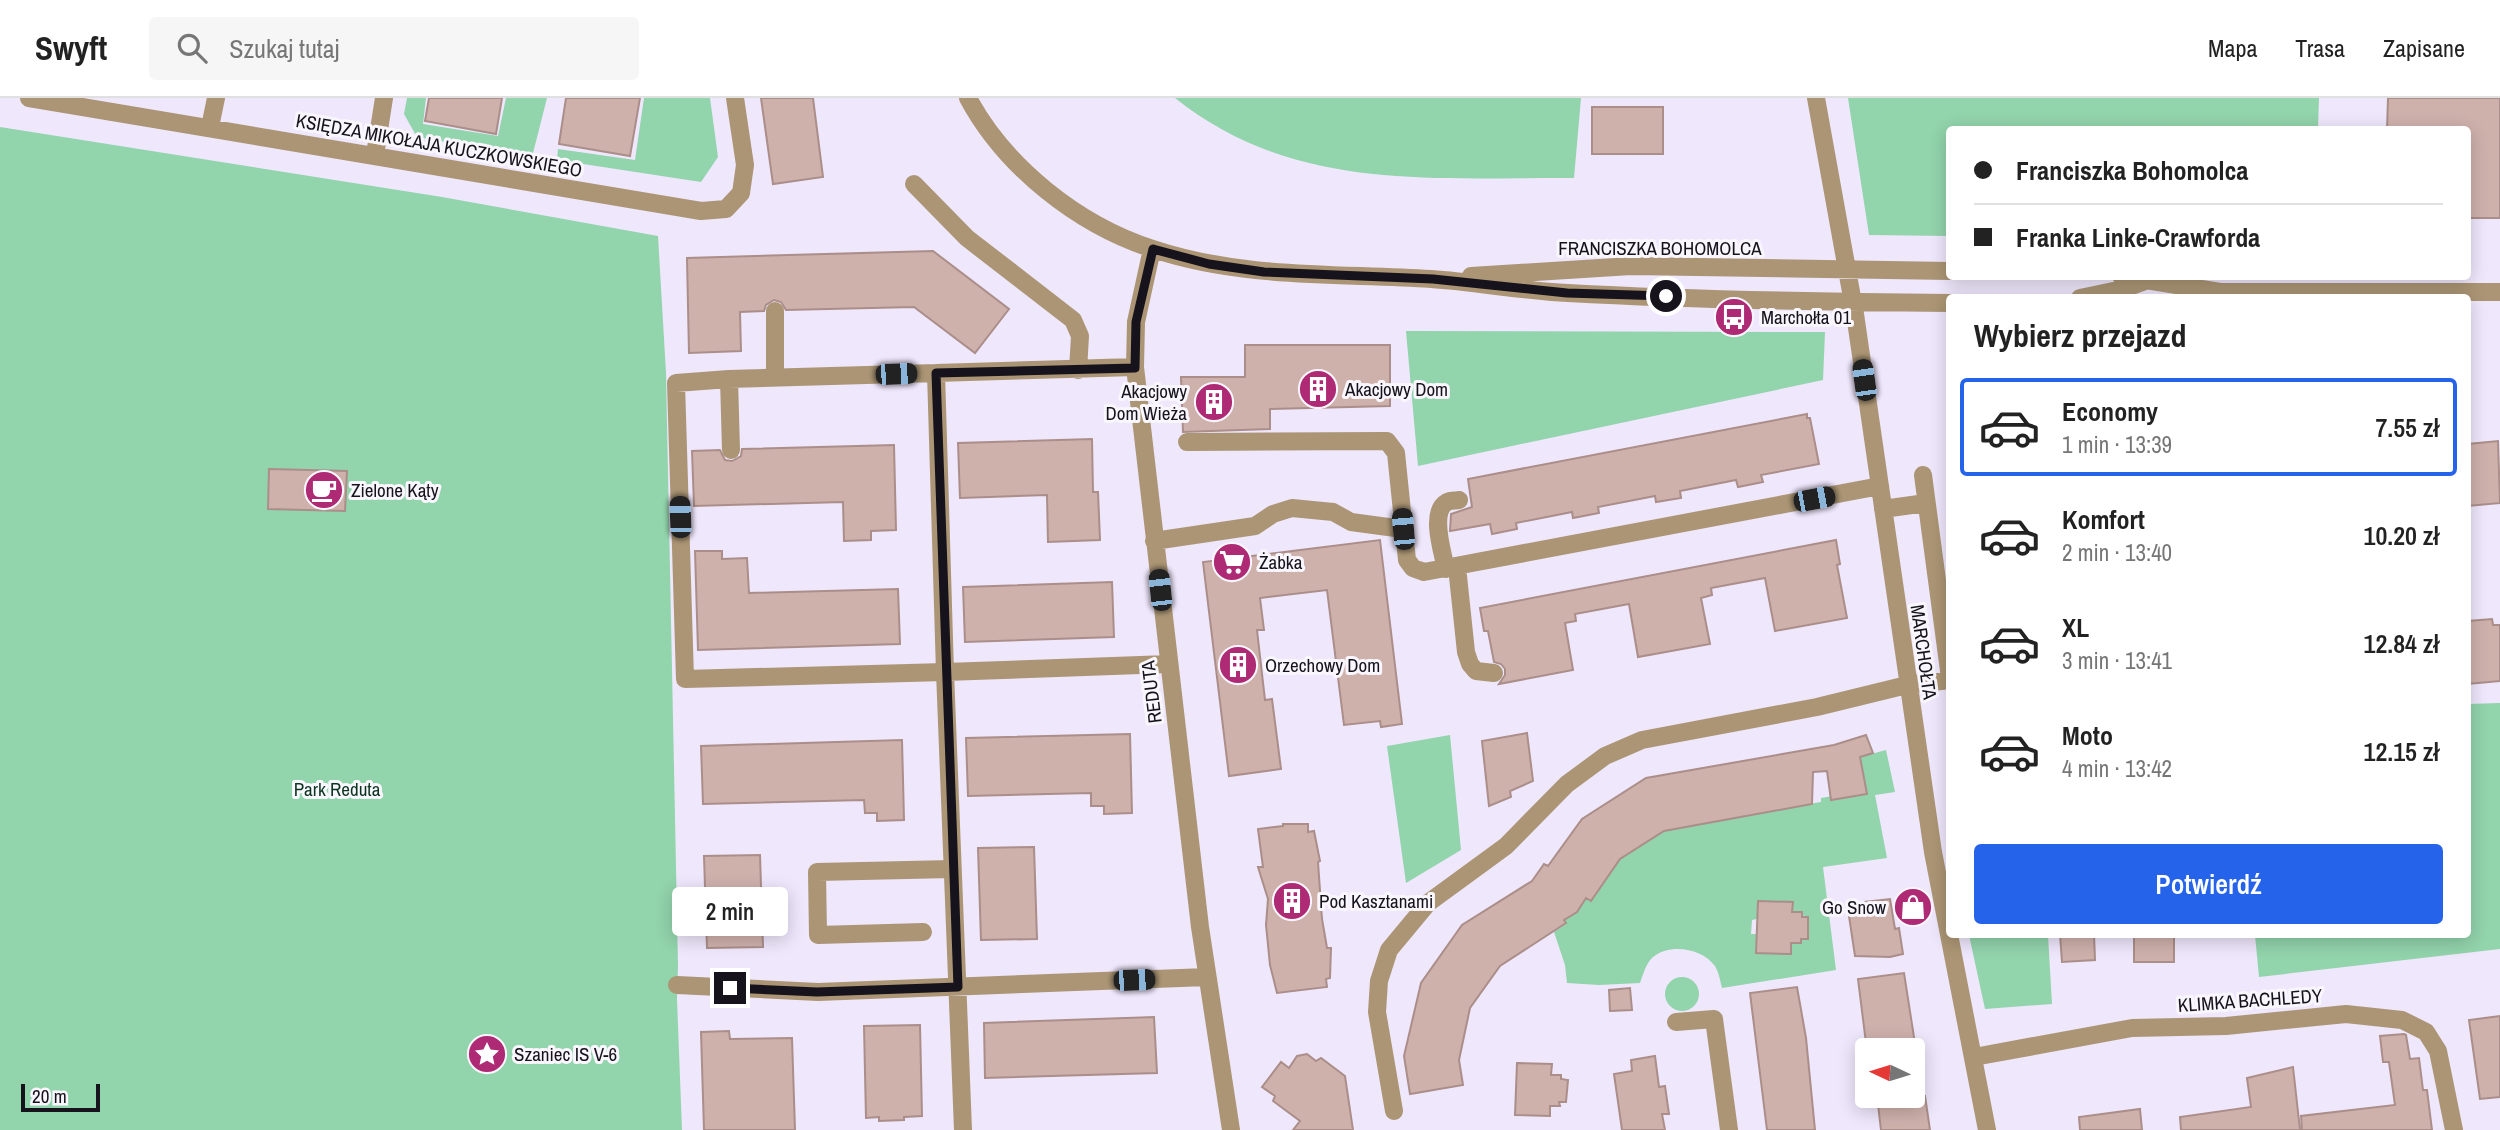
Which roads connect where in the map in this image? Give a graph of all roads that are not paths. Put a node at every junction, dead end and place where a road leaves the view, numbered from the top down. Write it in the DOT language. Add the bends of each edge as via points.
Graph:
graph roads {
  1 [pos="29,98"];
  2 [pos="216,98"];
  3 [pos="384,98"];
  4 [pos="735,98"];
  5 [pos="968,98"];
  6 [pos="1816,98"];
  7 [pos="210,128"];
  8 [pos="375,155"];
  9 [pos="915,184"];
  10 [pos="1153,249"];
  11 [pos="1846,270"];
  12 [pos="1946,271"];
  13 [pos="1433,279"];
  14 [pos="2140,280"];
  15 [pos="2145,281"];
  16 [pos="2500,292"];
  17 [pos="2099,294"];
  18 [pos="1853,302"];
  19 [pos="1946,303"];
  20 [pos="775,311"];
  21 [pos="1135,368"];
  22 [pos="1078,370"];
  23 [pos="936,373"];
  24 [pos="775,378"];
  25 [pos="729,379"];
  26 [pos="1186,442"];
  27 [pos="731,450"];
  28 [pos="1923,475"];
  29 [pos="1880,486"];
  30 [pos="1459,500"];
  31 [pos="1926,503"];
  32 [pos="1883,509"];
  33 [pos="1403,529"];
  34 [pos="1154,541"];
  35 [pos="1942,566"];
  36 [pos="1452,568"];
  37 [pos="1946,622"];
  38 [pos="1168,664"];
  39 [pos="945,672"];
  40 [pos="1494,673"];
  41 [pos="1946,680"];
  42 [pos="1907,685"];
  43 [pos="952,869"];
  44 [pos="1946,917"];
  45 [pos="923,932"];
  46 [pos="1950,938"];
  47 [pos="1207,977"];
  48 [pos="677,985"];
  49 [pos="958,987"];
  50 [pos="1676,1022"];
  51 [pos="1974,1057"];
  52 [pos="1394,1111"];
  53 [pos="963,1130"];
  54 [pos="1231,1130"];
  55 [pos="1729,1130"];
  56 [pos="1987,1130"];
  57 [pos="2455,1130"];
  1 -- 7 [label="street, KSIĘDZA MIKOŁAJA KUCZKOWSKIEGO"];
  2 -- 7 [label="street"];
  3 -- 8 [label="street"];
  4 -- 8 [label="street, KSIĘDZA MIKOŁAJA KUCZKOWSKIEGO" via="745,164 741,193 726,209 701,211"];
  5 -- 10 [label="street, FRANCISZKA BOHOMOLCA" via="995,138 1056,197 1106,229"];
  6 -- 11 [label="street"];
  7 -- 8 [label="street, KSIĘDZA MIKOŁAJA KUCZKOWSKIEGO"];
  9 -- 22 [label="street" via="967,238 1073,320 1080,335"];
  10 -- 13 [label="street, FRANCISZKA BOHOMOLCA" via="1264,272"];
  10 -- 21 [label="street, REDUTA" via="1136,322"];
  11 -- 12 [label="street, FRANCISZKA BOHOMOLCA"];
  11 -- 13 [label="street, FRANCISZKA BOHOMOLCA" via="1631,266"];
  11 -- 18 [label="street"];
  13 -- 18 [label="street, FRANCISZKA BOHOMOLCA" via="1567,293"];
  14 -- 15 [label="street"];
  15 -- 16 [label="street" via="2220,292"];
  15 -- 17 [label="street"];
  18 -- 19 [label="street, FRANCISZKA BOHOMOLCA"];
  18 -- 29 [label="street, MARCHOŁTA"];
  20 -- 24 [label="street"];
  21 -- 22 [label="street"];
  21 -- 34 [label="street, REDUTA"];
  22 -- 23 [label="street"];
  23 -- 24 [label="street"];
  23 -- 39 [label="street"];
  24 -- 25 [label="street"];
  25 -- 27 [label="street"];
  25 -- 39 [label="street" via="676,383 685,679"];
  26 -- 33 [label="street" via="1387,441 1396,453"];
  28 -- 31 [label="street"];
  29 -- 32 [label="street, MARCHOŁTA"];
  29 -- 36 [label="street"];
  30 -- 36 [label="street" via="1446,502 1437,525"];
  31 -- 32 [label="street"];
  31 -- 35 [label="street"];
  32 -- 42 [label="street, MARCHOŁTA"];
  33 -- 34 [label="street" via="1351,522 1333,512 1292,508 1255,526"];
  33 -- 36 [label="street" via="1407,560 1413,568 1424,572"];
  34 -- 38 [label="street, REDUTA"];
  35 -- 37 [label="street"];
  36 -- 40 [label="street" via="1470,664 1476,671"];
  38 -- 39 [label="street"];
  38 -- 47 [label="street, REDUTA"];
  39 -- 43 [label="street"];
  41 -- 42 [label="street"];
  42 -- 44 [label="street, MARCHOŁTA"];
  42 -- 52 [label="street" via="1642,740 1605,757 1567,784 1506,846 1428,903 1389,950 1379,981 1377,1012"];
  43 -- 45 [label="street" via="817,872 818,935"];
  43 -- 49 [label="street"];
  46 -- 51 [label="street, MARCHOŁTA"];
  47 -- 49 [label="street"];
  47 -- 54 [label="street, REDUTA"];
  48 -- 49 [label="street" via="817,992"];
  49 -- 53 [label="street"];
  50 -- 55 [label="street" via="1714,1019"];
  51 -- 56 [label="street, MARCHOŁTA"];
  51 -- 57 [label="street, KLIMKA BACHLEDY" via="2132,1028 2226,1026 2346,1014 2402,1020 2426,1032 2438,1051"];
}
